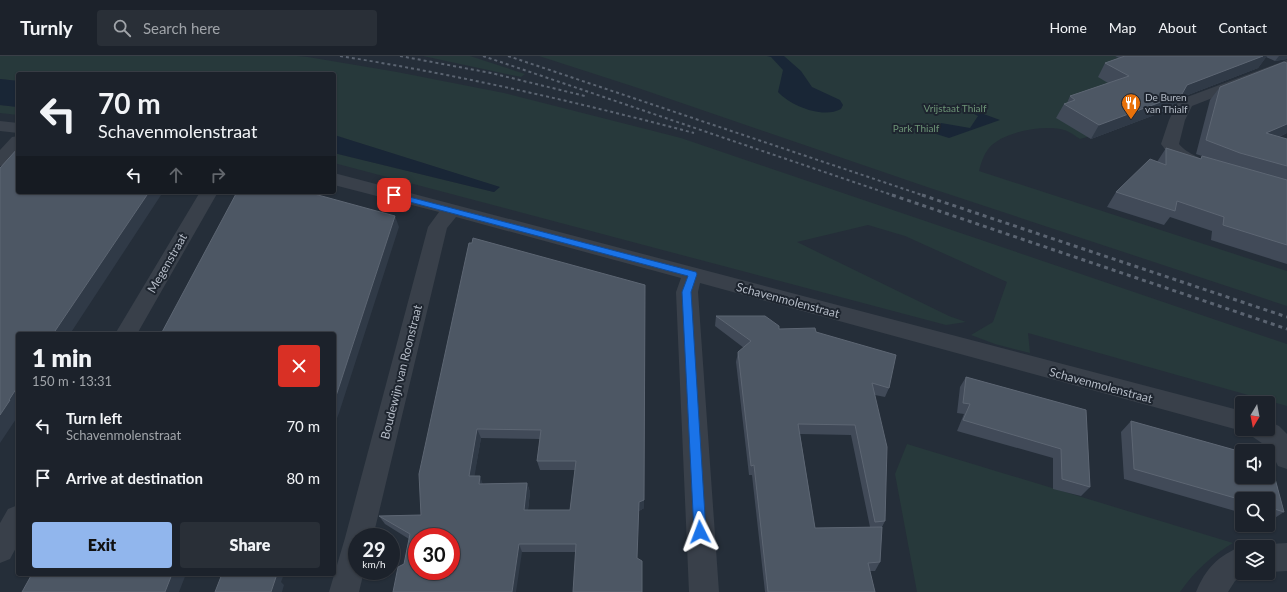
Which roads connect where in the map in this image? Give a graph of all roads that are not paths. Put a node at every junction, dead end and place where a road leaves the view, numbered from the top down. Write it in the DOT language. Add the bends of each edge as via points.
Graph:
graph roads {
  1 [pos="1254,59"];
  2 [pos="1283,69"];
  3 [pos="0,126"];
  4 [pos="16,128"];
  5 [pos="16,143"];
  6 [pos="0,161"];
  7 [pos="1205,167"];
  8 [pos="336,180"];
  9 [pos="207,194"];
  10 [pos="451,210"];
  11 [pos="693,274"];
  12 [pos="127,332"];
  13 [pos="1235,420"];
  14 [pos="1273,436"];
  15 [pos="1287,458"];
  16 [pos="16,521"];
  17 [pos="360,528"];
  18 [pos="0,549"];
  19 [pos="1287,557"];
  20 [pos="1275,558"];
  21 [pos="1235,565"];
  22 [pos="348,577"];
  23 [pos="344,592"];
  24 [pos="704,592"];
  25 [pos="1211,592"];
  1 -- 2 [label="street"];
  2 -- 7 [label="street" via="1184,103 1170,144 1174,152"];
  3 -- 4 [label="street"];
  5 -- 6 [label="street"];
  8 -- 10 [label="street, Schavenmolenstraat"];
  9 -- 12 [label="street, Megenstraat"];
  10 -- 11 [label="street, Schavenmolenstraat"];
  10 -- 17 [label="street, Boudewijn van Roonstraat" via="438,227"];
  11 -- 13 [label="street, Schavenmolenstraat"];
  11 -- 24 [label="street" via="687,292"];
  14 -- 15 [label="street" via="1284,446"];
  16 -- 18 [label="street"];
  19 -- 20 [label="street"];
  21 -- 25 [label="street" via="1225,571"];
  22 -- 23 [label="street"];
}
